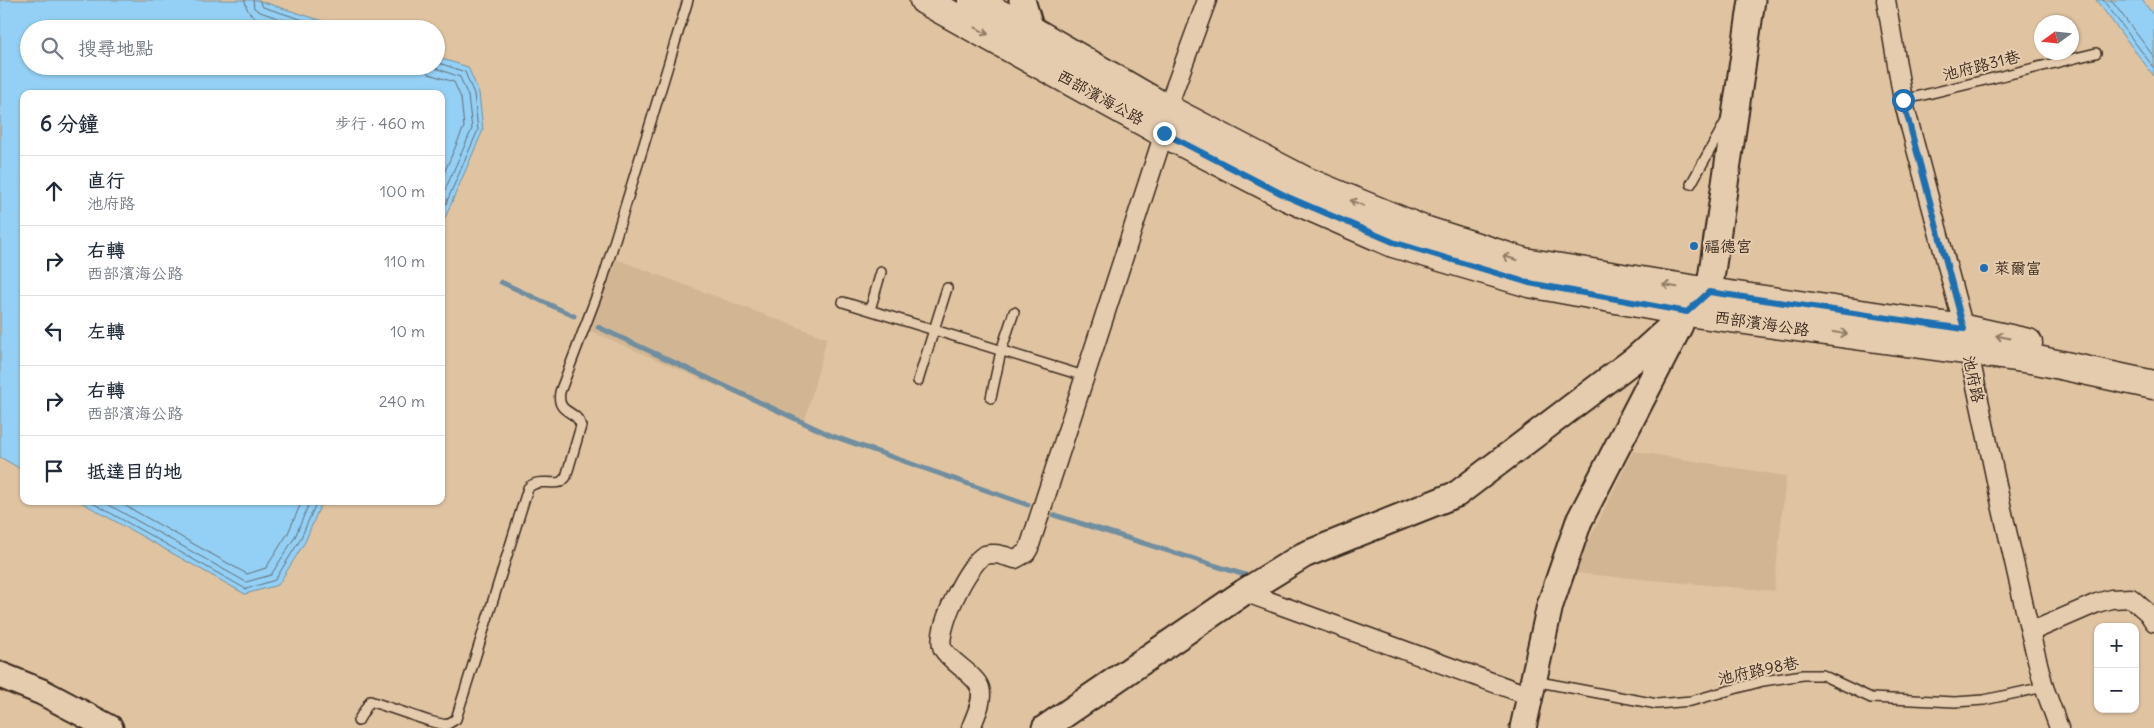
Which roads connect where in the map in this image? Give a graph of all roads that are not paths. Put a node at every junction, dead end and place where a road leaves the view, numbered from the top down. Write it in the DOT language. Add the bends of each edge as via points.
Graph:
graph roads {
  1 [pos="688,0"];
  2 [pos="972,0"];
  3 [pos="1022,0"];
  4 [pos="1207,0"];
  5 [pos="1752,0"];
  6 [pos="1886,0"];
  7 [pos="938,4"];
  8 [pos="1031,30"];
  9 [pos="2096,53"];
  10 [pos="1737,100"];
  11 [pos="1903,100"];
  12 [pos="1166,121"];
  13 [pos="1691,184"];
  14 [pos="881,272"];
  15 [pos="947,288"];
  16 [pos="1709,292"];
  17 [pos="843,302"];
  18 [pos="870,310"];
  19 [pos="1014,312"];
  20 [pos="1687,312"];
  21 [pos="933,330"];
  22 [pos="1966,340"];
  23 [pos="1001,351"];
  24 [pos="2154,369"];
  25 [pos="1084,376"];
  26 [pos="918,381"];
  27 [pos="2154,385"];
  28 [pos="990,398"];
  29 [pos="1244,592"];
  30 [pos="2154,622"];
  31 [pos="2030,632"];
  32 [pos="0,675"];
  33 [pos="2044,687"];
  34 [pos="1532,689"];
  35 [pos="358,722"];
  36 [pos="110,728"];
  37 [pos="971,728"];
  38 [pos="1045,728"];
  39 [pos="1523,728"];
  40 [pos="2059,728"];
  1 -- 35 [label="lane" via="603,279 560,392 559,403 576,417 580,426 566,477 561,482 540,482 528,488 456,719 446,725 370,701"];
  2 -- 8 [label="main road, 西部濱海公路"];
  3 -- 8 [label="street"];
  4 -- 12 [label="street"];
  5 -- 10 [label="street"];
  6 -- 11 [label="street, 池府路"];
  7 -- 12 [label="main road, 西部濱海公路, one-way"];
  8 -- 12 [label="main road, 西部濱海公路"];
  9 -- 11 [label="lane, 池府路31巷"];
  10 -- 13 [label="lane"];
  10 -- 16 [label="street"];
  11 -- 22 [label="street, 池府路"];
  16 -- 12 [label="main road, 西部濱海公路, one-way" via="1524,262 1421,229"];
  12 -- 20 [label="main road, 西部濱海公路" via="1288,197 1393,242 1529,283"];
  12 -- 25 [label="street"];
  14 -- 18 [label="lane"];
  15 -- 21 [label="lane"];
  16 -- 20 [label="street"];
  16 -- 22 [label="main road, 西部濱海公路"];
  17 -- 18 [label="lane"];
  18 -- 21 [label="lane"];
  19 -- 23 [label="lane"];
  20 -- 22 [label="main road, 西部濱海公路, one-way"];
  20 -- 29 [label="street" via="1635,359 1457,494 1304,555"];
  20 -- 34 [label="street" via="1579,521 1550,605"];
  21 -- 23 [label="lane"];
  21 -- 26 [label="lane"];
  24 -- 22 [label="main road, 西部濱海公路, one-way"];
  22 -- 27 [label="main road, 西部濱海公路" via="2037,360"];
  22 -- 31 [label="street, 池府路"];
  23 -- 25 [label="lane"];
  23 -- 28 [label="lane"];
  25 -- 37 [label="street" via="1026,553 1014,560 996,554 984,556 976,562 943,624 943,648 980,686 981,698"];
  29 -- 34 [label="street"];
  29 -- 38 [label="street"];
  30 -- 31 [label="street" via="2131,598 2111,599"];
  31 -- 33 [label="street, 池府路"];
  32 -- 36 [label="street" via="42,692"];
  33 -- 34 [label="lane, 池府路98巷" via="1984,700 1880,699 1822,676 1803,675 1763,681 1691,701 1658,704"];
  33 -- 40 [label="street, 池府路"];
  34 -- 39 [label="street"];
}
